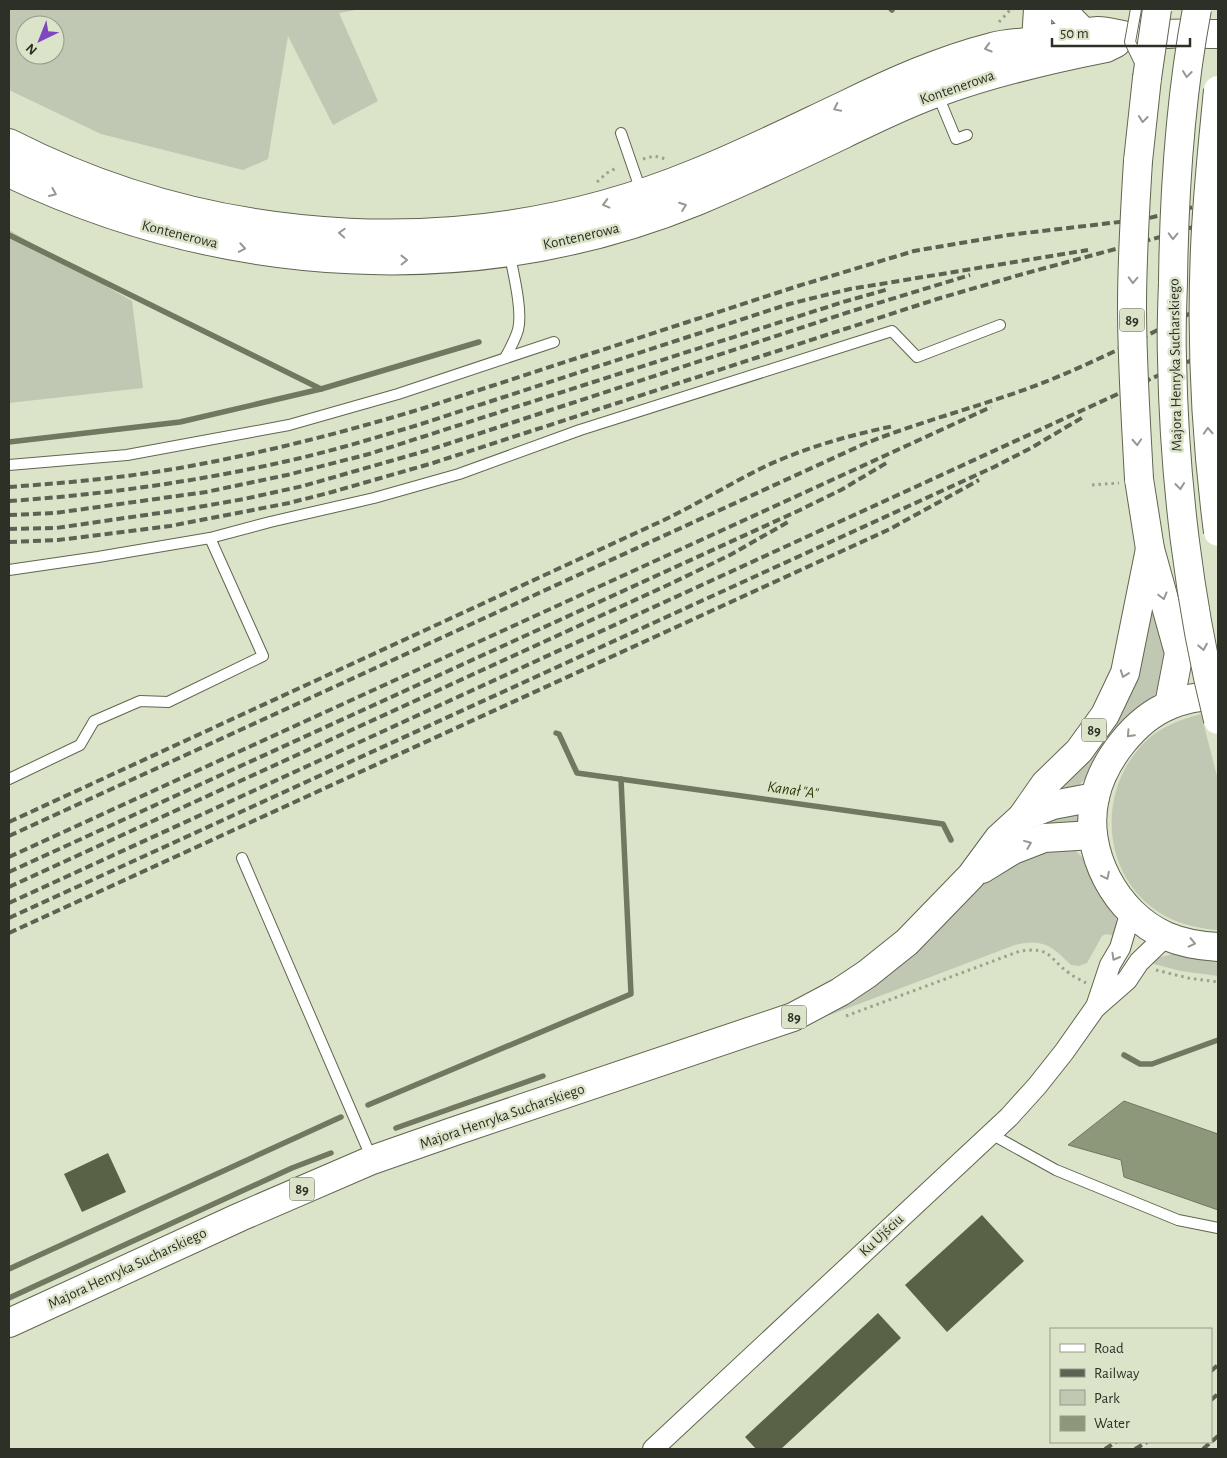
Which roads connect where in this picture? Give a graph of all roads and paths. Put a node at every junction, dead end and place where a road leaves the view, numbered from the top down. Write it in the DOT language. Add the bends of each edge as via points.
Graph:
graph roads {
  1 [pos="1010,9"];
  2 [pos="1038,9"];
  3 [pos="1061,9"];
  4 [pos="1136,9"];
  5 [pos="1157,9"];
  6 [pos="1197,9"];
  7 [pos="995,24"];
  8 [pos="1084,33"];
  9 [pos="1218,34"];
  10 [pos="1131,36"];
  11 [pos="1037,52"];
  12 [pos="1147,78"];
  13 [pos="1218,90"];
  14 [pos="937,92"];
  15 [pos="621,133"];
  16 [pos="966,135"];
  17 [pos="9,143"];
  18 [pos="674,160"];
  19 [pos="631,163"];
  20 [pos="9,173"];
  21 [pos="595,184"];
  22 [pos="646,205"];
  23 [pos="510,251"];
  24 [pos="1000,325"];
  25 [pos="554,342"];
  26 [pos="504,358"];
  27 [pos="9,465"];
  28 [pos="1132,481"];
  29 [pos="1092,485"];
  30 [pos="1218,532"];
  31 [pos="210,538"];
  32 [pos="1150,548"];
  33 [pos="9,570"];
  34 [pos="1218,695"];
  35 [pos="1169,705"];
  36 [pos="1218,720"];
  37 [pos="9,779"];
  38 [pos="1095,797"];
  39 [pos="1022,817"];
  40 [pos="1093,835"];
  41 [pos="242,858"];
  42 [pos="971,876"];
  43 [pos="1131,911"];
  44 [pos="1166,936"];
  45 [pos="1218,946"];
  46 [pos="1154,970"];
  47 [pos="1091,975"];
  48 [pos="1218,982"];
  49 [pos="1096,1008"];
  50 [pos="840,1019"];
  51 [pos="991,1134"];
  52 [pos="372,1160"];
  53 [pos="1218,1228"];
  54 [pos="9,1323"];
  55 [pos="653,1449"];
  1 -- 7 [label="path"];
  2 -- 11 [label="main road"];
  3 -- 8 [label="main road"];
  4 -- 12 [label="lane, bridge" via="1130,42"];
  5 -- 12 [label="main road, 89, bridge"];
  6 -- 36 [label="main road, Majora Henryka Sucharskiego, one-way, bridge" via="1186,80 1174,210 1172,358 1177,457 1188,556"];
  8 -- 10 [label="main road, Kontenerowa" via="1102,31"];
  8 -- 11 [label="main road, Kontenerowa"];
  9 -- 10 [label="main road, Kontenerowa"];
  10 -- 11 [label="main road, Kontenerowa" via="1106,48"];
  11 -- 14 [label="main road, Kontenerowa" via="998,73"];
  11 -- 22 [label="main road, Kontenerowa, one-way" via="995,46 947,60 693,175"];
  12 -- 28 [label="main road, 89, one-way, bridge" via="1135,203"];
  30 -- 13 [label="main road, Majora Henryka Sucharskiego, one-way, bridge" via="1208,438 1204,305 1210,172"];
  14 -- 16 [label="lane" via="956,139"];
  22 -- 14 [label="main road, Kontenerowa, one-way" via="704,198"];
  15 -- 19 [label="lane"];
  22 -- 17 [label="main road, Kontenerowa, one-way" via="570,213 483,228 409,234 305,230 224,218 163,204 84,177"];
  18 -- 19 [label="path" via="654,156"];
  19 -- 21 [label="path" via="607,173"];
  19 -- 22 [label="lane"];
  20 -- 23 [label="main road, Kontenerowa, one-way" via="134,222 182,236 259,251 369,260"];
  22 -- 23 [label="main road, Kontenerowa" via="571,240"];
  23 -- 26 [label="lane" via="519,325"];
  24 -- 31 [label="lane" via="917,357 892,331 580,430 459,474"];
  25 -- 26 [label="lane"];
  26 -- 27 [label="lane" via="398,394 290,424 127,455"];
  28 -- 29 [label="path"];
  28 -- 32 [label="main road, 89"];
  31 -- 33 [label="lane"];
  31 -- 37 [label="lane" via="263,656 168,702 140,701 94,721 80,745"];
  32 -- 35 [label="main road, one-way" via="1179,653"];
  32 -- 39 [label="main road, 89, one-way" via="1125,673 1105,715 1079,751 1045,784"];
  34 -- 35 [label="main road"];
  35 -- 38 [label="main road, one-way" via="1130,733 1114,754"];
  38 -- 39 [label="main road, Majora Henryka Sucharskiego" via="1052,805"];
  38 -- 40 [label="main road"];
  39 -- 42 [label="main road, Majora Henryka Sucharskiego / 89" via="999,838"];
  42 -- 40 [label="main road, Majora Henryka Sucharskiego / 89, one-way" via="1013,850 1044,838"];
  40 -- 43 [label="main road, one-way" via="1107,879"];
  41 -- 52 [label="lane"];
  42 -- 52 [label="main road, Majora Henryka Sucharskiego / 89" via="907,942 867,974 793,1017"];
  43 -- 44 [label="main road"];
  43 -- 49 [label="street, Ku Ujściu, one-way"];
  44 -- 45 [label="main road, one-way" via="1191,944"];
  44 -- 49 [label="street, Ku Ujściu" via="1127,980"];
  46 -- 48 [label="path"];
  47 -- 50 [label="path" via="1086,983 1068,973 1044,952 1034,949 1020,951"];
  49 -- 51 [label="street, Ku Ujściu" via="1037,1086"];
  51 -- 53 [label="lane" via="1064,1174 1178,1220"];
  51 -- 55 [label="street, Ku Ujściu"];
  52 -- 54 [label="main road, Majora Henryka Sucharskiego / 89" via="240,1216"];
}
